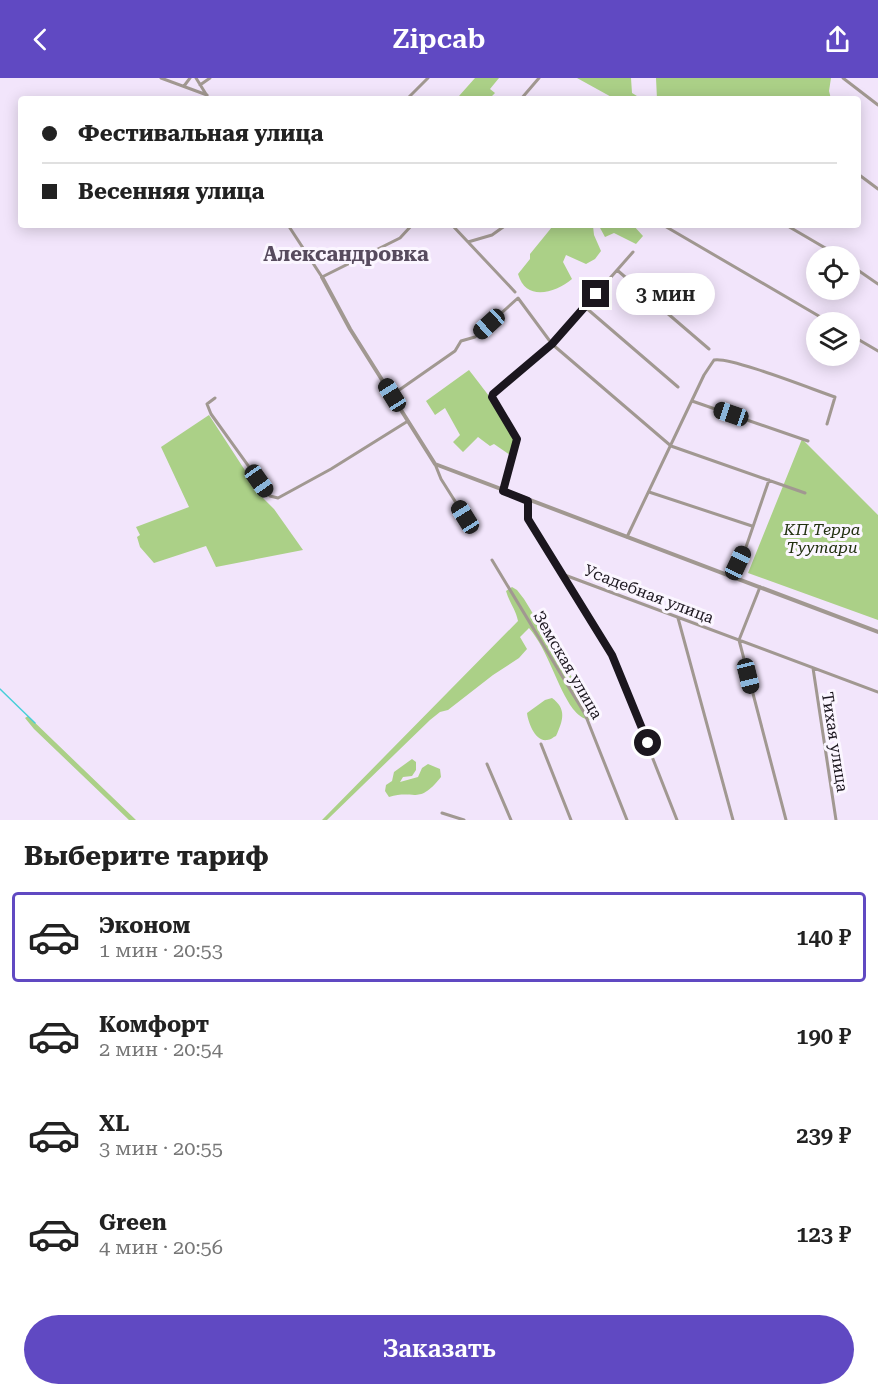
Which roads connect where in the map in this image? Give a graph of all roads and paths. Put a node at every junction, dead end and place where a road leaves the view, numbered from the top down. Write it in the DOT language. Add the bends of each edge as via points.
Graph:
graph roads {
  1 [pos="161,78"];
  2 [pos="190,78"];
  3 [pos="196,78"];
  4 [pos="210,78"];
  5 [pos="428,78"];
  6 [pos="539,78"];
  7 [pos="843,78"];
  8 [pos="200,85"];
  9 [pos="184,87"];
  10 [pos="206,96"];
  11 [pos="207,96"];
  12 [pos="410,96"];
  13 [pos="523,96"];
  14 [pos="878,105"];
  15 [pos="861,176"];
  16 [pos="878,189"];
  17 [pos="290,228"];
  18 [pos="409,228"];
  19 [pos="455,228"];
  20 [pos="502,228"];
  21 [pos="668,228"];
  22 [pos="791,228"];
  23 [pos="468,242"];
  24 [pos="822,246"];
  25 [pos="633,252"];
  26 [pos="617,270"];
  27 [pos="860,272"];
  28 [pos="322,277"];
  29 [pos="878,284"];
  30 [pos="515,292"];
  31 [pos="585,307"];
  32 [pos="811,312"];
  33 [pos="860,340"];
  34 [pos="552,344"];
  35 [pos="709,349"];
  36 [pos="878,351"];
  37 [pos="678,387"];
  38 [pos="392,395"];
  39 [pos="215,398"];
  40 [pos="692,401"];
  41 [pos="408,421"];
  42 [pos="827,424"];
  43 [pos="808,441"];
  44 [pos="671,446"];
  45 [pos="435,464"];
  46 [pos="769,480"];
  47 [pos="503,491"];
  48 [pos="649,492"];
  49 [pos="805,493"];
  50 [pos="528,501"];
  51 [pos="465,517"];
  52 [pos="753,526"];
  53 [pos="627,537"];
  54 [pos="492,560"];
  55 [pos="562,574"];
  56 [pos="732,576"];
  57 [pos="760,587"];
  58 [pos="678,618"];
  59 [pos="878,632"];
  60 [pos="739,640"];
  61 [pos="813,668"];
  62 [pos="878,692"];
  63 [pos="541,744"];
  64 [pos="487,765"];
  65 [pos="442,813"];
  66 [pos="464,820"];
  67 [pos="511,820"];
  68 [pos="571,820"];
  69 [pos="627,820"];
  70 [pos="677,820"];
  71 [pos="733,820"];
  72 [pos="786,820"];
  73 [pos="836,820"];
  1 -- 9 [label="street"];
  2 -- 9 [label="street"];
  3 -- 8 [label="street"];
  4 -- 8 [label="street"];
  5 -- 12 [label="street"];
  6 -- 13 [label="street"];
  7 -- 14 [label="street"];
  8 -- 11 [label="street"];
  9 -- 10 [label="street"];
  15 -- 16 [label="street"];
  17 -- 28 [label="street"];
  18 -- 28 [label="street" via="400,238"];
  19 -- 23 [label="street"];
  20 -- 23 [label="street" via="492,236"];
  21 -- 32 [label="street"];
  22 -- 24 [label="street"];
  23 -- 30 [label="street"];
  25 -- 26 [label="street"];
  26 -- 31 [label="street"];
  26 -- 35 [label="street"];
  27 -- 29 [label="street"];
  28 -- 38 [label="street"];
  31 -- 34 [label="street"];
  31 -- 37 [label="street"];
  33 -- 36 [label="street"];
  34 -- 38 [label="street" via="518,298 475,337 461,341 455,351"];
  34 -- 44 [label="street"];
  34 -- 47 [label="street" via="493,394 517,439"];
  38 -- 41 [label="street"];
  39 -- 41 [label="street" via="207,404 211,414 270,496 278,498"];
  40 -- 42 [label="street" via="714,360 720,359 835,397"];
  40 -- 43 [label="street"];
  40 -- 44 [label="street"];
  41 -- 45 [label="street"];
  44 -- 46 [label="street"];
  44 -- 48 [label="street"];
  45 -- 47 [label="street"];
  45 -- 51 [label="street"];
  46 -- 49 [label="street"];
  46 -- 52 [label="street"];
  47 -- 50 [label="street"];
  48 -- 52 [label="street"];
  48 -- 53 [label="street"];
  50 -- 53 [label="street"];
  50 -- 55 [label="street, Усадебная улица" via="528,519"];
  52 -- 56 [label="street"];
  53 -- 56 [label="street"];
  54 -- 69 [label="street, Земская улица" via="585,714"];
  55 -- 58 [label="street, Усадебная улица"];
  55 -- 70 [label="street" via="612,655"];
  56 -- 57 [label="street"];
  57 -- 59 [label="street"];
  57 -- 60 [label="street"];
  58 -- 60 [label="street, Усадебная улица"];
  58 -- 71 [label="street"];
  60 -- 61 [label="street, Усадебная улица"];
  60 -- 72 [label="street"];
  61 -- 62 [label="street, Усадебная улица"];
  61 -- 73 [label="street, Тихая улица"];
  63 -- 68 [label="street"];
  64 -- 67 [label="street"];
  65 -- 66 [label="street"];
}
